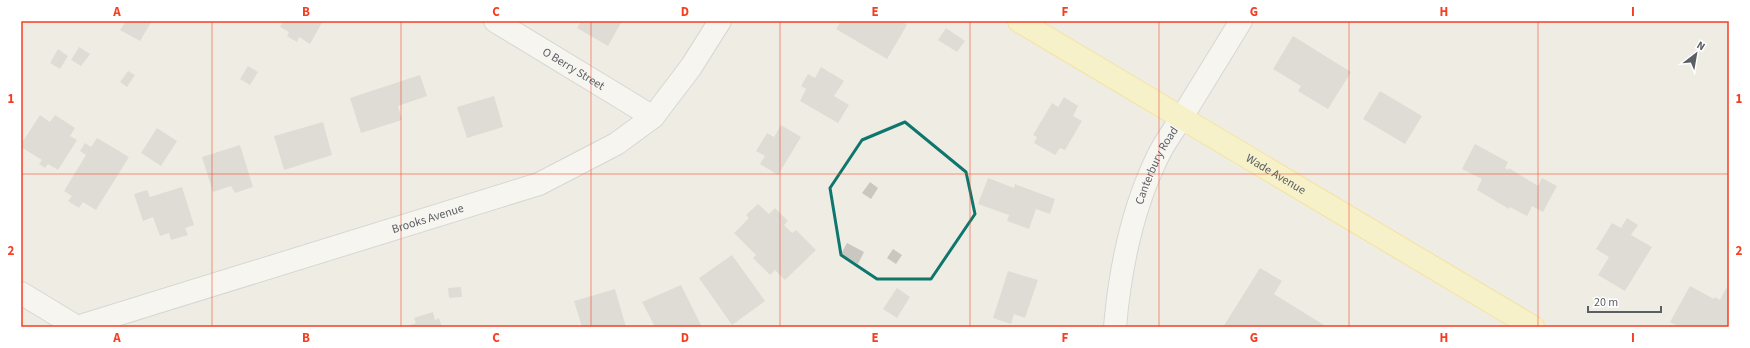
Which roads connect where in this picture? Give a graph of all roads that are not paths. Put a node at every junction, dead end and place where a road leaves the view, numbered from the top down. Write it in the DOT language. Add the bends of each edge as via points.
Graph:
graph roads {
  1 [pos="495,21"];
  2 [pos="720,21"];
  3 [pos="1020,21"];
  4 [pos="1241,21"];
  5 [pos="652,117"];
  6 [pos="1182,117"];
  7 [pos="21,293"];
  8 [pos="77,327"];
  9 [pos="1115,327"];
  10 [pos="1533,327"];
  1 -- 5 [label="main road, O Berry Street"];
  2 -- 5 [label="main road, Brooks Avenue" via="691,68"];
  3 -- 6 [label="main road, Wade Avenue"];
  4 -- 6 [label="main road, Canterbury Road"];
  5 -- 8 [label="main road, Brooks Avenue" via="616,144 539,184"];
  6 -- 9 [label="main road, Canterbury Road" via="1158,155 1138,205 1123,264"];
  6 -- 10 [label="main road, Wade Avenue"];
  7 -- 8 [label="main road"];
}
